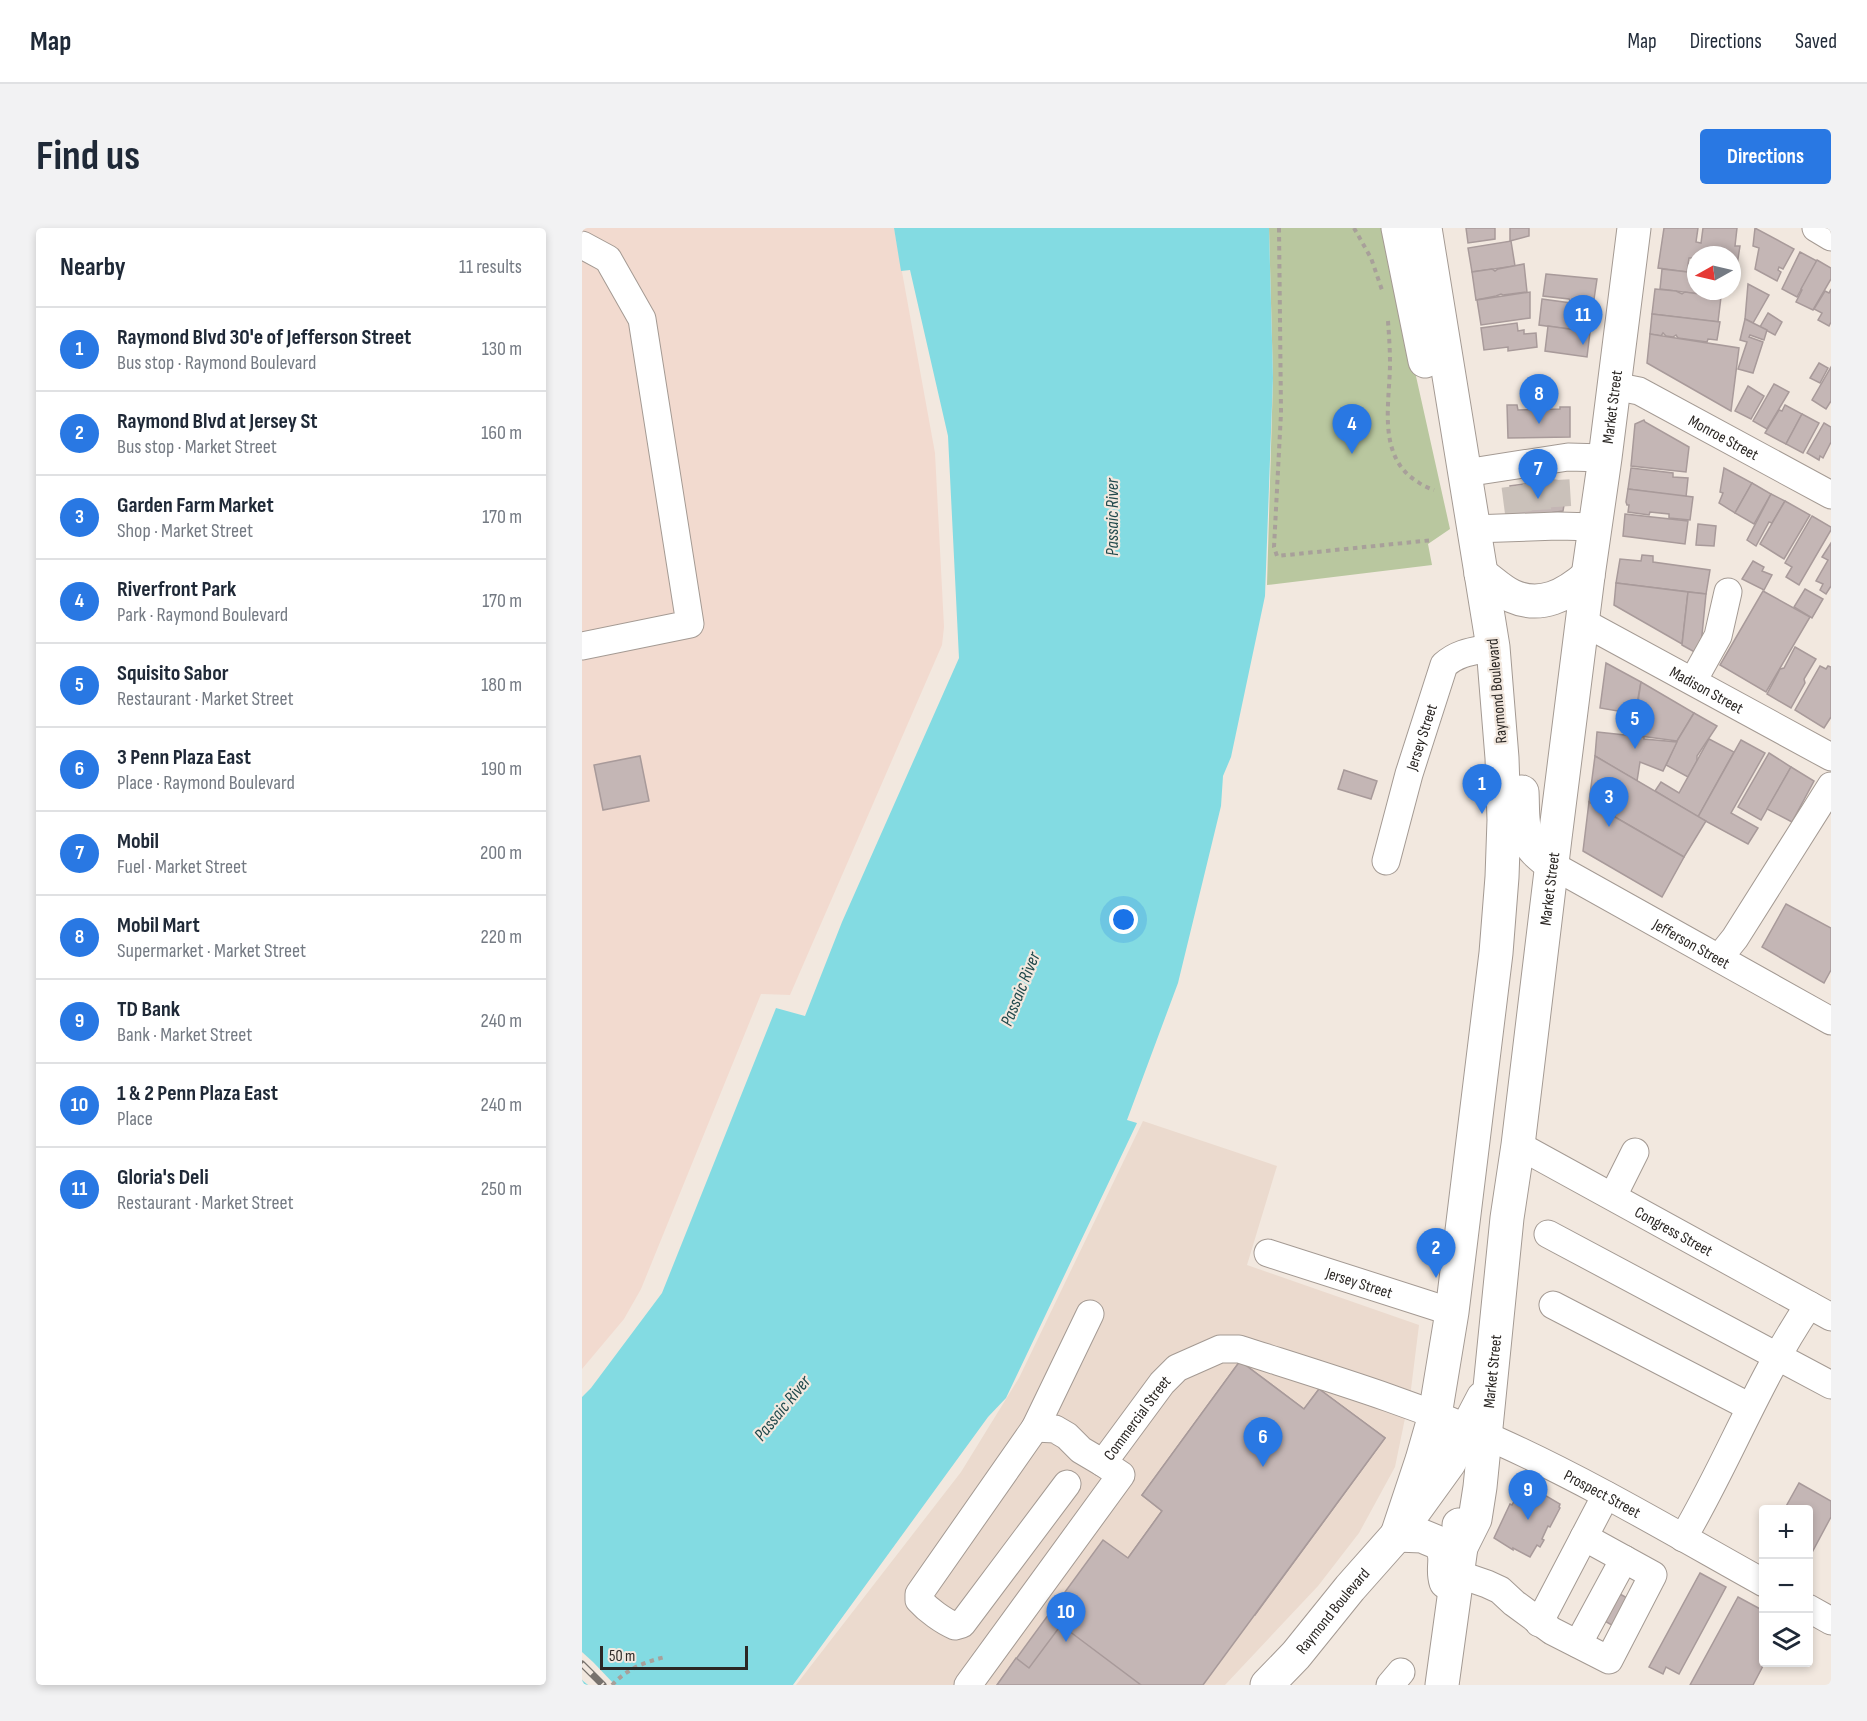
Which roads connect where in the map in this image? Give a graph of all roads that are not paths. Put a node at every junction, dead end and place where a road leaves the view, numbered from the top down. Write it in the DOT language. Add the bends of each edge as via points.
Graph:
graph roads {
  1 [pos="1398,228"];
  2 [pos="1425,228"];
  3 [pos="1634,228"];
  4 [pos="1815,228"];
  5 [pos="1831,237"];
  6 [pos="582,245"];
  7 [pos="1614,386"];
  8 [pos="1605,458"];
  9 [pos="1465,473"];
  10 [pos="1831,495"];
  11 [pos="1596,527"];
  12 [pos="1473,529"];
  13 [pos="1481,574"];
  14 [pos="1588,576"];
  15 [pos="1728,592"];
  16 [pos="1583,622"];
  17 [pos="582,646"];
  18 [pos="1493,647"];
  19 [pos="1693,681"];
  20 [pos="1831,757"];
  21 [pos="1831,786"];
  22 [pos="1386,861"];
  23 [pos="1552,865"];
  24 [pos="1719,958"];
  25 [pos="1831,1021"];
  26 [pos="1518,1144"];
  27 [pos="1635,1152"];
  28 [pos="1613,1196"];
  29 [pos="1548,1234"];
  30 [pos="1268,1252"];
  31 [pos="1553,1305"];
  32 [pos="1820,1311"];
  33 [pos="1452,1312"];
  34 [pos="1090,1314"];
  35 [pos="1777,1357"];
  36 [pos="1491,1383"];
  37 [pos="1831,1385"];
  38 [pos="1750,1407"];
  39 [pos="1433,1421"];
  40 [pos="1035,1428"];
  41 [pos="1476,1432"];
  42 [pos="1092,1457"];
  43 [pos="1449,1464"];
  44 [pos="1067,1484"];
  45 [pos="1606,1495"];
  46 [pos="1397,1535"];
  47 [pos="1584,1537"];
  48 [pos="1683,1538"];
  49 [pos="1458,1575"];
  50 [pos="1759,1580"];
  51 [pos="1539,1623"];
  52 [pos="968,1685"];
  53 [pos="1267,1685"];
  54 [pos="1442,1685"];
  1 -- 12 [label="main road" via="1441,441"];
  2 -- 9 [label="main road, Raymond Boulevard"];
  3 -- 7 [label="main road, Market Street"];
  4 -- 5 [label="street"];
  6 -- 17 [label="street" via="608,259 642,319 690,624"];
  7 -- 8 [label="main road, Market Street"];
  7 -- 10 [label="street, Monroe Street" via="1639,390"];
  8 -- 9 [label="street" via="1568,457 1535,473"];
  8 -- 11 [label="main road, Market Street"];
  9 -- 12 [label="main road, Raymond Boulevard"];
  11 -- 12 [label="street" via="1539,521"];
  11 -- 14 [label="main road, Market Street"];
  12 -- 13 [label="main road, Raymond Boulevard"];
  13 -- 14 [label="main road" via="1510,595 1529,602 1548,601 1573,590"];
  13 -- 18 [label="main road, Raymond Boulevard"];
  14 -- 16 [label="main road, Market Street"];
  15 -- 19 [label="street" via="1718,636"];
  16 -- 19 [label="street, Madison Street"];
  16 -- 23 [label="main road, Market Street"];
  18 -- 22 [label="street, Jersey Street" via="1463,652 1444,665"];
  18 -- 23 [label="main road" via="1517,719 1527,839"];
  18 -- 33 [label="main road, Raymond Boulevard" via="1502,758 1502,867 1496,953"];
  19 -- 20 [label="street, Madison Street"];
  21 -- 24 [label="street"];
  23 -- 24 [label="street, Jefferson Street"];
  23 -- 26 [label="main road, Market Street"];
  24 -- 25 [label="street, Jefferson Street"];
  26 -- 28 [label="street, Congress Street"];
  26 -- 36 [label="main road, Market Street"];
  27 -- 28 [label="street"];
  28 -- 32 [label="street, Congress Street"];
  29 -- 35 [label="street"];
  30 -- 33 [label="street, Jersey Street"];
  31 -- 38 [label="street"];
  32 -- 35 [label="street"];
  33 -- 39 [label="main road"];
  34 -- 40 [label="street"];
  35 -- 37 [label="street"];
  35 -- 38 [label="street"];
  36 -- 41 [label="main road, Raymond Boulevard"];
  38 -- 48 [label="street"];
  39 -- 41 [label="street, Prospect Street"];
  39 -- 42 [label="street, Commercial Street" via="1386,1397 1239,1349 1220,1349 1177,1368"];
  39 -- 43 [label="main road"];
  39 -- 46 [label="main road, Raymond Boulevard"];
  40 -- 42 [label="street" via="1047,1443"];
  40 -- 44 [label="street" via="919,1594 919,1600 949,1623 962,1624"];
  41 -- 43 [label="main road, Raymond Boulevard"];
  41 -- 45 [label="street, Prospect Street"];
  41 -- 49 [label="main road" via="1475,1519"];
  42 -- 52 [label="street, Commercial Street" via="1121,1475"];
  43 -- 46 [label="main road, Raymond Boulevard"];
  43 -- 49 [label="main road" via="1457,1503"];
  45 -- 47 [label="street"];
  45 -- 48 [label="street, Prospect Street"];
  46 -- 49 [label="main road" via="1422,1536 1439,1543 1446,1556 1444,1575"];
  46 -- 53 [label="main road, Raymond Boulevard"];
  47 -- 51 [label="street"];
  47 -- 51 [label="street" via="1634,1565 1588,1650"];
  48 -- 50 [label="street, Prospect Street"];
  49 -- 51 [label="street" via="1500,1590"];
  49 -- 54 [label="main road"];
}
